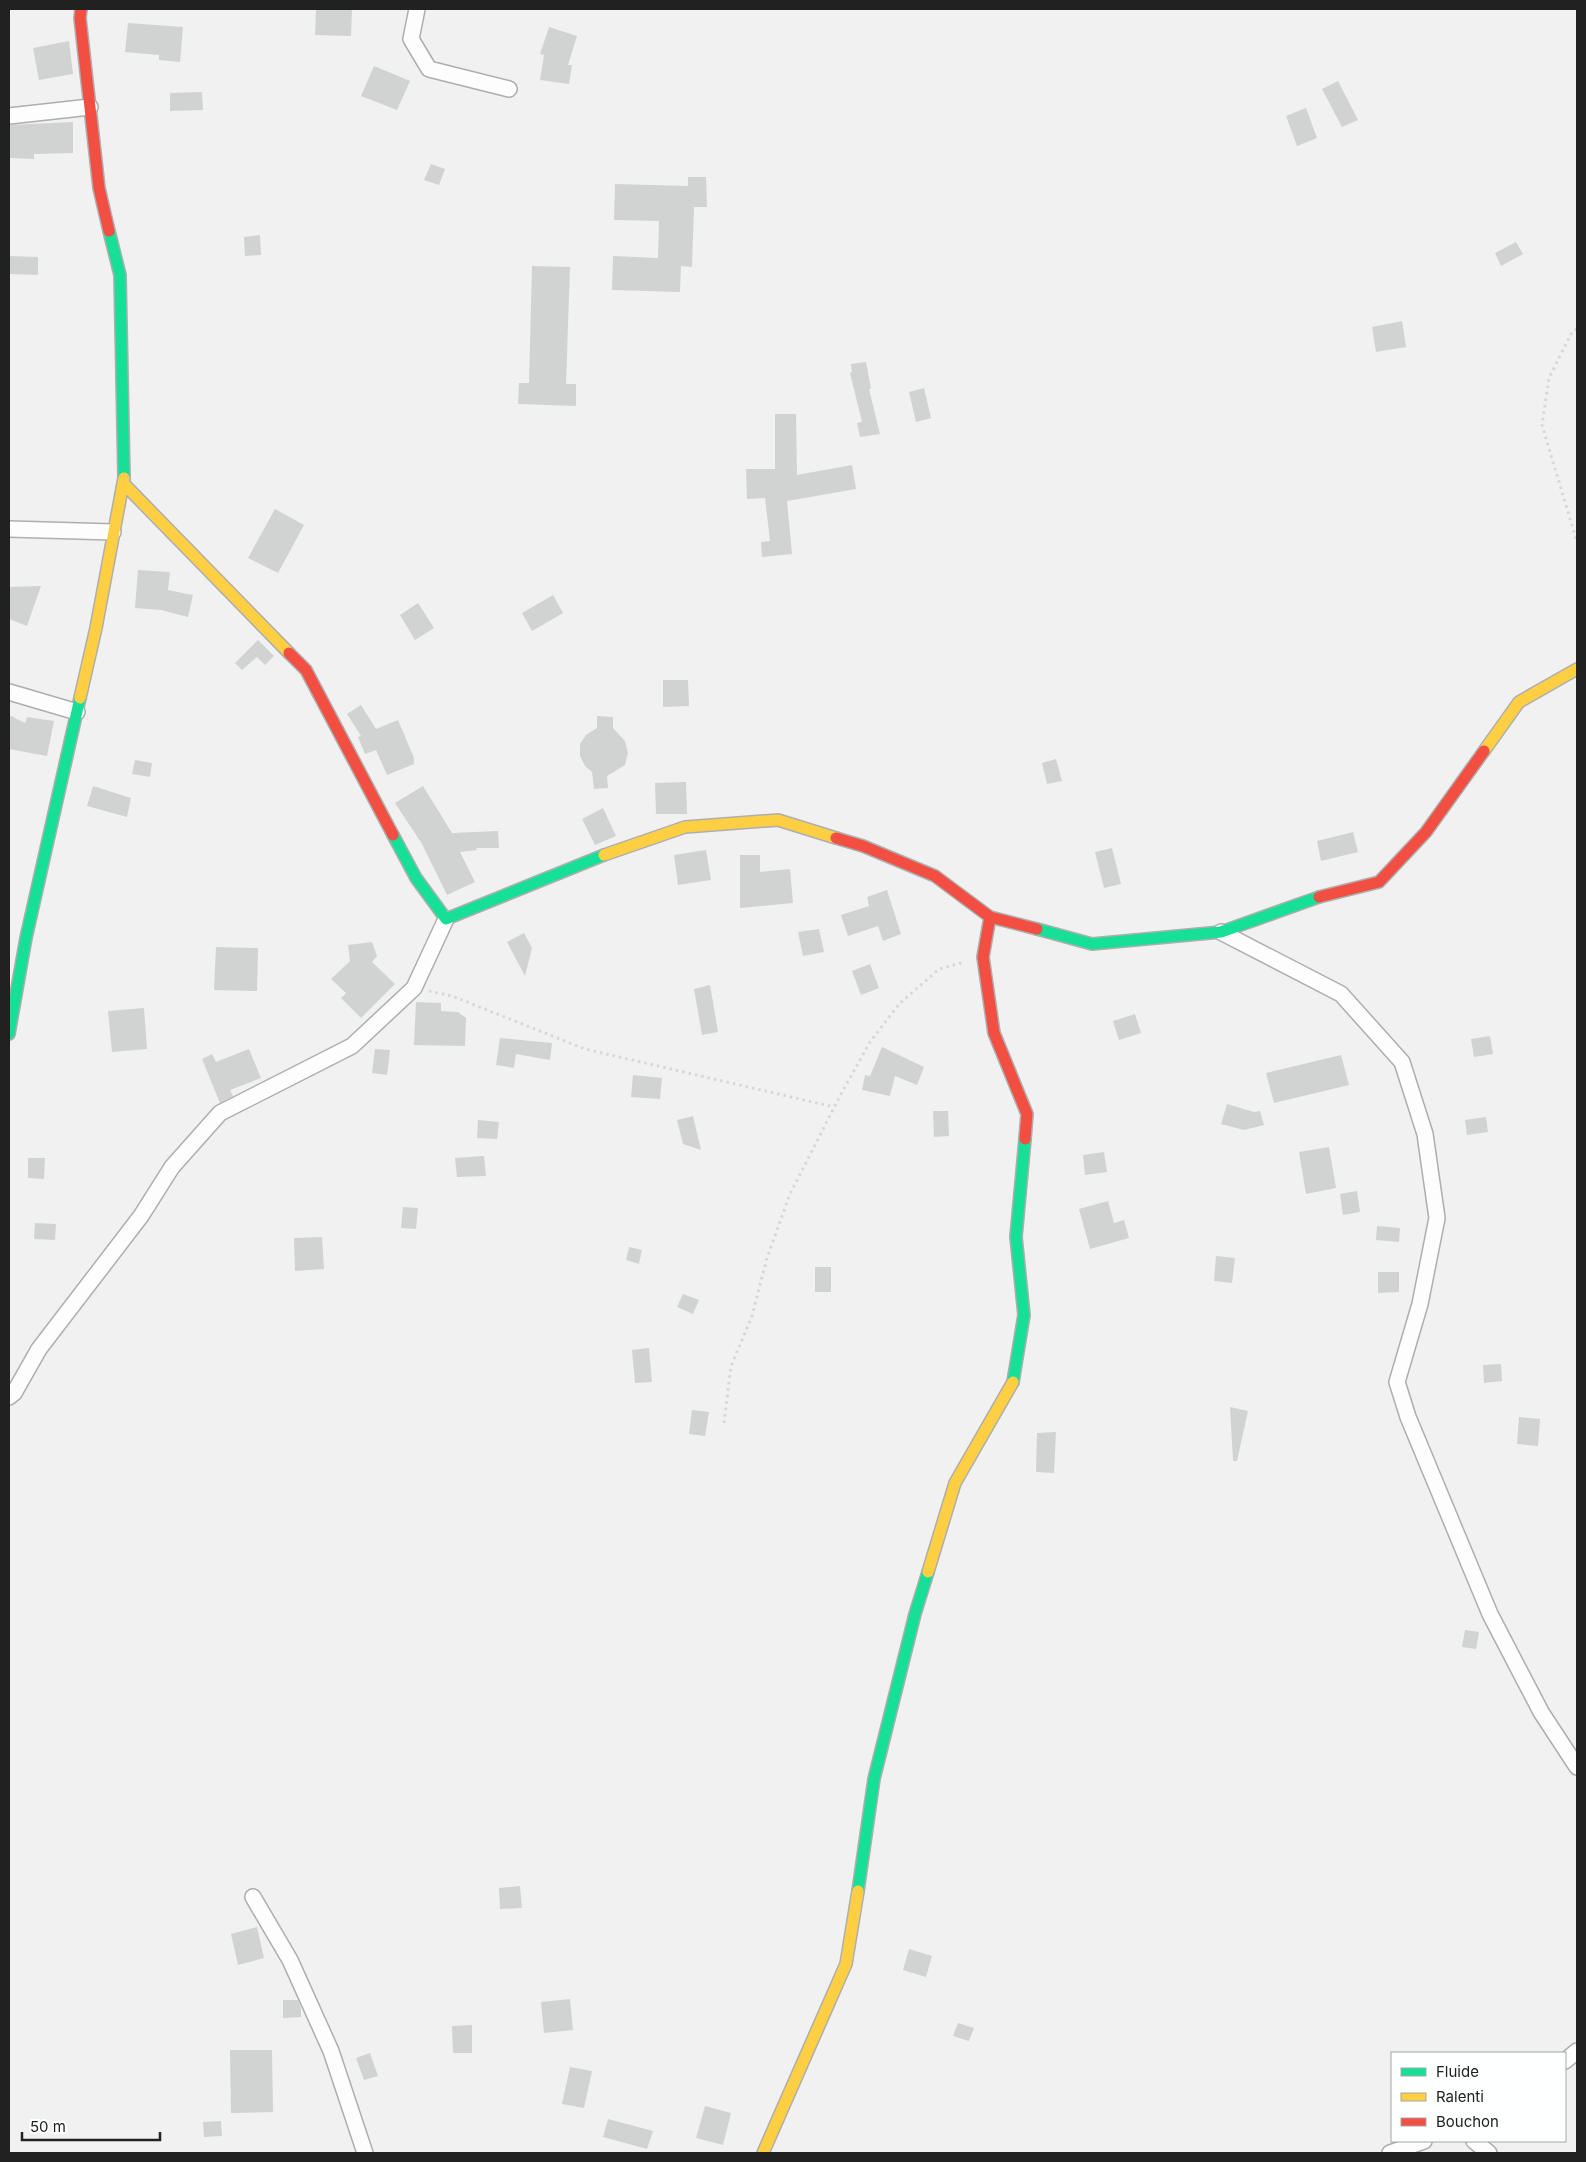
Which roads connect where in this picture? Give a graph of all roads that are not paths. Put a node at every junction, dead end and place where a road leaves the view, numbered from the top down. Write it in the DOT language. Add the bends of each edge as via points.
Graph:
graph roads {
  1 [pos="81,9"];
  2 [pos="417,9"];
  3 [pos="509,89"];
  4 [pos="90,107"];
  5 [pos="9,116"];
  6 [pos="124,484"];
  7 [pos="9,529"];
  8 [pos="113,532"];
  9 [pos="1577,669"];
  10 [pos="9,692"];
  11 [pos="77,712"];
  12 [pos="990,917"];
  13 [pos="446,919"];
  14 [pos="1221,932"];
  15 [pos="9,1034"];
  16 [pos="9,1397"];
  17 [pos="1577,1767"];
  18 [pos="253,1898"];
  19 [pos="1577,2051"];
  20 [pos="1566,2060"];
  21 [pos="1421,2142"];
  22 [pos="1475,2142"];
  23 [pos="365,2153"];
  24 [pos="763,2153"];
  25 [pos="1390,2153"];
  26 [pos="1489,2153"];
  1 -- 4 [label="street"];
  2 -- 3 [label="street" via="411,39 430,69"];
  4 -- 5 [label="street"];
  4 -- 6 [label="street" via="100,188 120,275"];
  6 -- 8 [label="street"];
  6 -- 13 [label="street" via="306,670 416,878"];
  7 -- 8 [label="street"];
  8 -- 11 [label="street"];
  9 -- 14 [label="street" via="1519,702 1426,832 1379,882 1313,898"];
  10 -- 11 [label="street"];
  11 -- 15 [label="street" via="26,938"];
  12 -- 13 [label="street" via="935,876 863,846 778,820 685,828 611,852"];
  12 -- 14 [label="street" via="1092,944"];
  12 -- 24 [label="street" via="983,957 994,1033 1027,1114 1016,1237 1024,1315 1013,1383 955,1483 914,1614 874,1779 866,1852 846,1964"];
  13 -- 16 [label="street" via="414,988 352,1046 220,1114 172,1167 141,1216 39,1349"];
  14 -- 17 [label="street" via="1342,994 1402,1062 1425,1134 1437,1218 1420,1304 1397,1382 1408,1417 1490,1614 1542,1712"];
  18 -- 23 [label="street" via="290,1960 326,2042"];
  19 -- 20 [label="street"];
  21 -- 25 [label="street"];
  22 -- 26 [label="street"];
}
